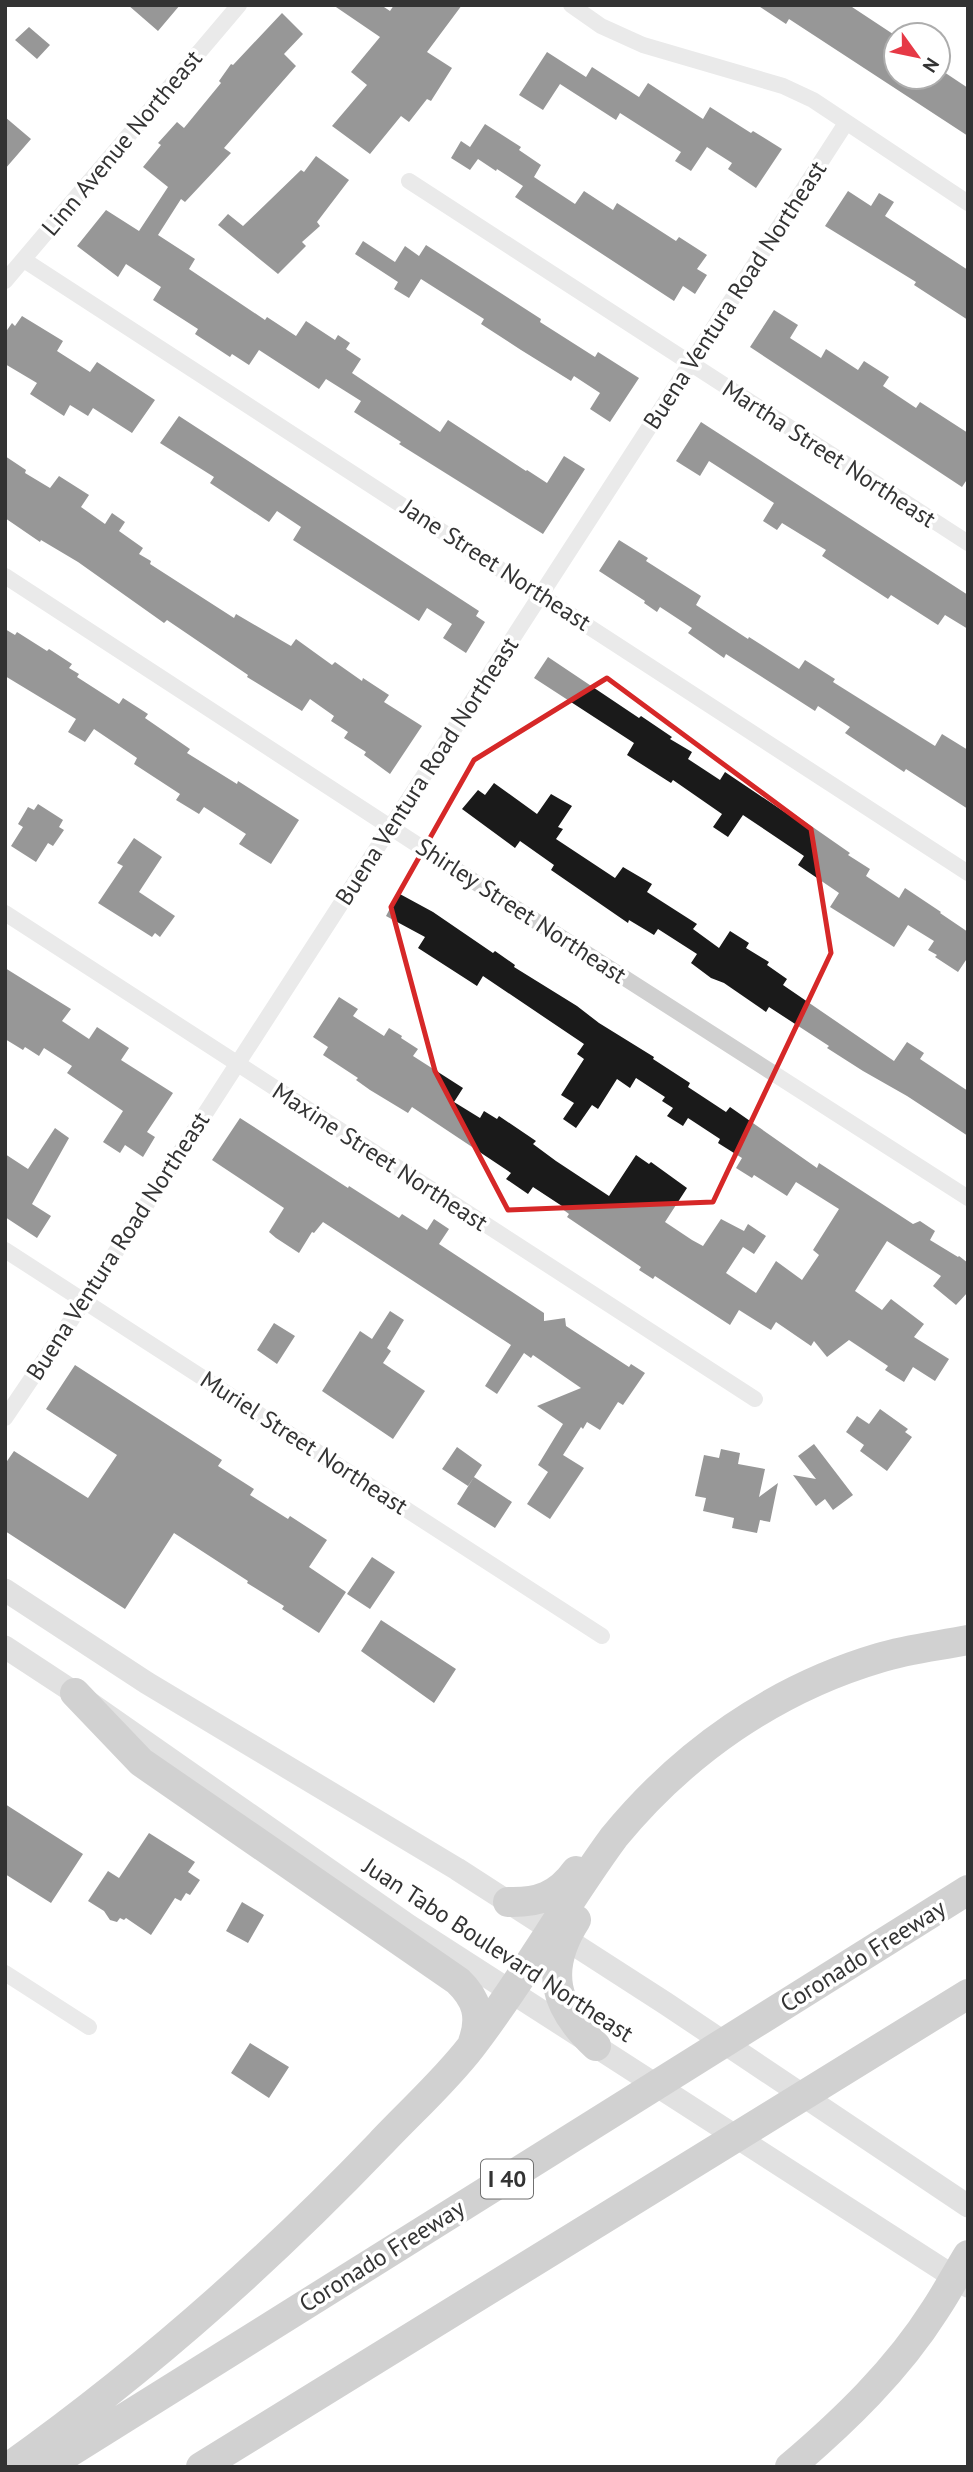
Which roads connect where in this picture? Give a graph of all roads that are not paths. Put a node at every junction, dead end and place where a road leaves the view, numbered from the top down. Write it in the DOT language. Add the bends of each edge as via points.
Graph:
graph roads {
  1 [pos="239,5"];
  2 [pos="571,5"];
  3 [pos="846,123"];
  4 [pos="409,181"];
  5 [pos="968,203"];
  6 [pos="24,260"];
  7 [pos="5,281"];
  8 [pos="690,363"];
  9 [pos="968,543"];
  10 [pos="5,576"];
  11 [pos="541,594"];
  12 [pos="391,827"];
  13 [pos="968,873"];
  14 [pos="5,913"];
  15 [pos="237,1065"];
  16 [pos="968,1198"];
  17 [pos="5,1250"];
  18 [pos="84,1301"];
  19 [pos="755,1399"];
  20 [pos="5,1418"];
  21 [pos="5,1590"];
  22 [pos="602,1636"];
  23 [pos="968,1640"];
  24 [pos="5,1647"];
  25 [pos="828,1676"];
  26 [pos="75,1693"];
  27 [pos="968,1890"];
  28 [pos="508,1902"];
  29 [pos="558,1934"];
  30 [pos="5,1973"];
  31 [pos="510,1990"];
  32 [pos="968,1994"];
  33 [pos="89,2027"];
  34 [pos="596,2046"];
  35 [pos="470,2049"];
  36 [pos="968,2206"];
  37 [pos="963,2273"];
  38 [pos="9,2467"];
  39 [pos="46,2467"];
  40 [pos="201,2467"];
  41 [pos="790,2467"];
  1 -- 6 [label="street, Linn Avenue Northeast"];
  2 -- 3 [label="street" via="601,26 643,45 783,86"];
  3 -- 5 [label="street"];
  3 -- 8 [label="street, Buena Ventura Road Northeast"];
  4 -- 8 [label="street, Martha Street Northeast"];
  6 -- 7 [label="street, Linn Avenue Northeast"];
  6 -- 11 [label="street, Jane Street Northeast"];
  8 -- 9 [label="street, Martha Street Northeast"];
  8 -- 11 [label="street, Buena Ventura Road Northeast"];
  10 -- 12 [label="street, Shirley Street Northeast"];
  11 -- 12 [label="street, Buena Ventura Road Northeast"];
  11 -- 13 [label="street, Jane Street Northeast"];
  12 -- 15 [label="street, Buena Ventura Road Northeast"];
  12 -- 16 [label="street, Shirley Street Northeast"];
  14 -- 15 [label="street, Maxine Street Northeast"];
  15 -- 18 [label="street, Buena Ventura Road Northeast"];
  15 -- 19 [label="street, Maxine Street Northeast"];
  17 -- 18 [label="street, Muriel Street Northeast"];
  18 -- 20 [label="street, Buena Ventura Road Northeast"];
  18 -- 22 [label="street, Muriel Street Northeast"];
  21 -- 28 [label="main road, Juan Tabo Boulevard Northeast" via="147,1683"];
  23 -- 25 [label="highway" via="898,1653"];
  24 -- 26 [label="main road, Juan Tabo Boulevard Northeast"];
  25 -- 28 [label="highway" via="805,1675 721,1722 644,1787 562,1888 537,1901"];
  25 -- 29 [label="highway" via="747,1717 674,1773 614,1837"];
  26 -- 31 [label="main road, Juan Tabo Boulevard Northeast" via="409,1926"];
  26 -- 35 [label="highway" via="141,1762 458,1981 477,2009 478,2025"];
  27 -- 39 [label="highway, Coronado Freeway / I 40"];
  28 -- 29 [label="main road, Juan Tabo Boulevard Northeast"];
  29 -- 31 [label="highway"];
  29 -- 34 [label="highway" via="560,1996 574,2023"];
  29 -- 36 [label="main road, Juan Tabo Boulevard Northeast"];
  30 -- 33 [label="street"];
  31 -- 34 [label="main road, Juan Tabo Boulevard Northeast"];
  31 -- 35 [label="highway"];
  32 -- 40 [label="highway"];
  34 -- 37 [label="main road, Juan Tabo Boulevard Northeast" via="820,2191"];
  35 -- 38 [label="highway" via="355,2170 244,2274 121,2381"];
  37 -- 41 [label="highway" via="845,2420"];
}
